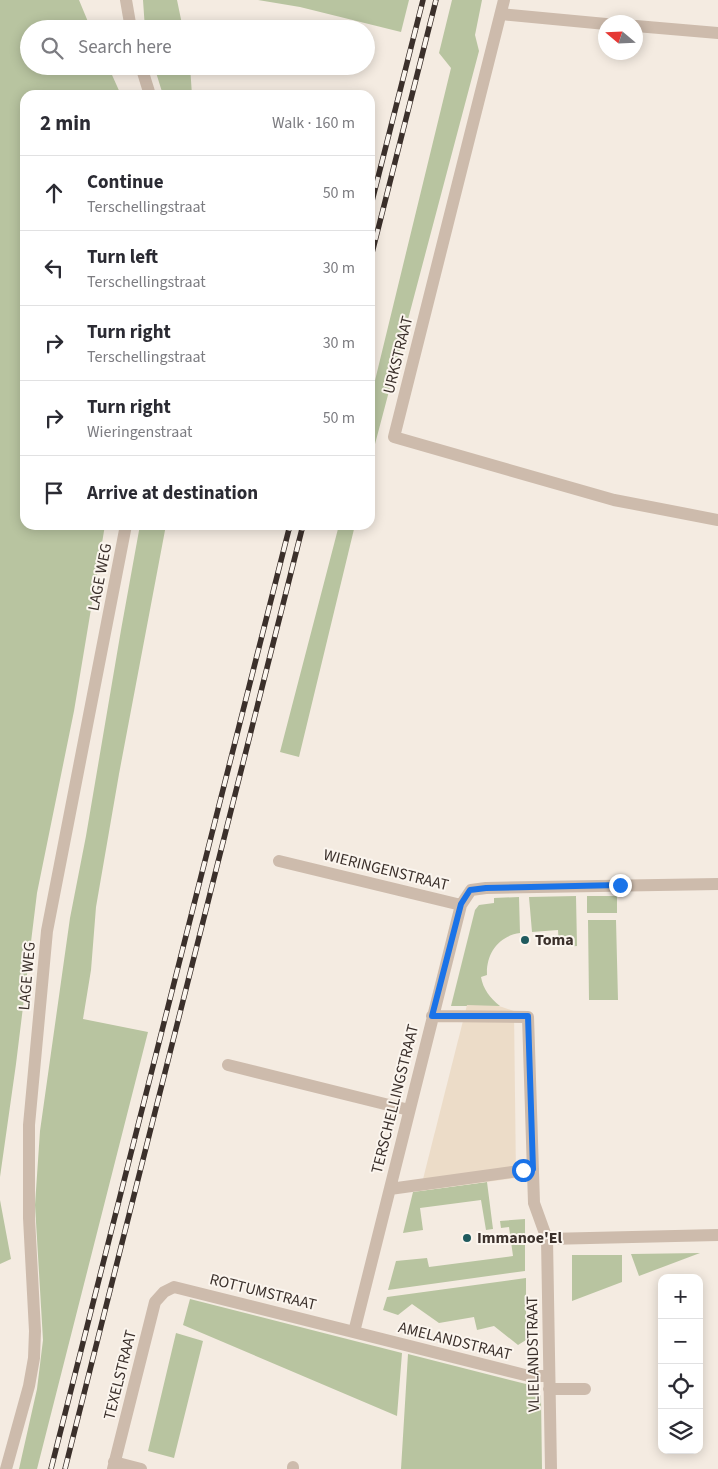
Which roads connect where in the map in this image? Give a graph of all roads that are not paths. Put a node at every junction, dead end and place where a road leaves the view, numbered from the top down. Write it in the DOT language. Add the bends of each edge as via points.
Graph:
graph roads {
  1 [pos="126,0"];
  2 [pos="504,0"];
  3 [pos="501,14"];
  4 [pos="129,20"];
  5 [pos="598,23"];
  6 [pos="643,27"];
  7 [pos="718,33"];
  8 [pos="144,75"];
  9 [pos="148,90"];
  10 [pos="718,520"];
  11 [pos="125,530"];
  12 [pos="279,861"];
  13 [pos="718,884"];
  14 [pos="461,904"];
  15 [pos="432,1016"];
  16 [pos="228,1065"];
  17 [pos="409,1110"];
  18 [pos="533,1169"];
  19 [pos="390,1190"];
  20 [pos="718,1235"];
  21 [pos="547,1239"];
  22 [pos="164,1292"];
  23 [pos="354,1332"];
  24 [pos="549,1382"];
  25 [pos="584,1389"];
  26 [pos="114,1466"];
  27 [pos="6,1469"];
  28 [pos="140,1469"];
  29 [pos="551,1469"];
  1 -- 4 [label="street"];
  2 -- 3 [label="street"];
  3 -- 5 [label="street"];
  3 -- 10 [label="street, URKSTRAAT" via="394,437 614,500"];
  6 -- 7 [label="street"];
  8 -- 9 [label="street"];
  11 -- 27 [label="street, LAGE WEG" via="47,931 29,1124 34,1358"];
  12 -- 14 [label="street, WIERINGENSTRAAT"];
  13 -- 14 [label="street, WIERINGENSTRAAT" via="486,888 470,890"];
  14 -- 15 [label="street, TERSCHELLINGSTRAAT"];
  15 -- 17 [label="street, TERSCHELLINGSTRAAT"];
  15 -- 18 [label="street, TERSCHELLINGSTRAAT" via="528,1016"];
  16 -- 17 [label="street"];
  17 -- 19 [label="street, TERSCHELLINGSTRAAT"];
  18 -- 19 [label="street, TERSCHELLINGSTRAAT"];
  18 -- 21 [label="street, TERSCHELLINGSTRAAT" via="534,1203"];
  19 -- 23 [label="street, TERSCHELLINGSTRAAT"];
  20 -- 21 [label="street"];
  21 -- 24 [label="street, VLIELANDSTRAAT"];
  22 -- 23 [label="street, ROTTUMSTRAAT" via="174,1287"];
  22 -- 26 [label="street, TEXELSTRAAT" via="155,1302"];
  23 -- 24 [label="street, AMELANDSTRAAT"];
  24 -- 25 [label="street, AMELANDSTRAAT"];
  24 -- 29 [label="street, VLIELANDSTRAAT"];
  26 -- 28 [label="street"];
}
